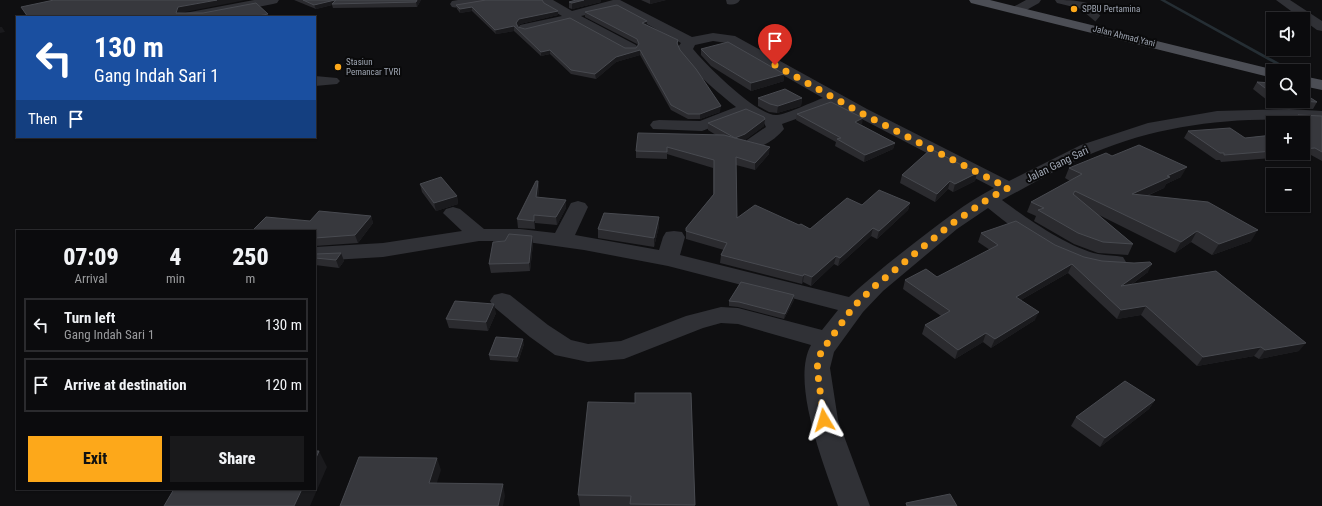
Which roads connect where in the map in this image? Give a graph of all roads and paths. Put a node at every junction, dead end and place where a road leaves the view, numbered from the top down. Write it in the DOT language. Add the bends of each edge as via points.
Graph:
graph roads {
  1 [pos="273,0"];
  2 [pos="482,0"];
  3 [pos="547,0"];
  4 [pos="975,0"];
  5 [pos="1035,0"];
  6 [pos="1061,0"];
  7 [pos="1282,0"];
  8 [pos="456,4"];
  9 [pos="1017,10"];
  10 [pos="190,16"];
  11 [pos="572,16"];
  12 [pos="1089,18"];
  13 [pos="1322,27"];
  14 [pos="525,28"];
  15 [pos="690,42"];
  16 [pos="631,48"];
  17 [pos="1266,71"];
  18 [pos="316,81"];
  19 [pos="332,81"];
  20 [pos="1310,82"];
  21 [pos="1322,85"];
  22 [pos="836,99"];
  23 [pos="747,108"];
  24 [pos="1322,116"];
  25 [pos="772,121"];
  26 [pos="659,125"];
  27 [pos="753,144"];
  28 [pos="1008,188"];
  29 [pos="988,199"];
  30 [pos="578,206"];
  31 [pos="453,213"];
  32 [pos="479,235"];
  33 [pos="674,237"];
  34 [pos="562,240"];
  35 [pos="316,254"];
  36 [pos="668,260"];
  37 [pos="1132,263"];
  38 [pos="502,301"];
  39 [pos="854,306"];
  40 [pos="828,341"];
  41 [pos="854,506"];
  1 -- 10 [label="street"];
  2 -- 8 [label="street"];
  3 -- 11 [label="street"];
  4 -- 9 [label="main road, Jalan Ahmad Yani"];
  5 -- 9 [label="street"];
  6 -- 12 [label="street" via="1090,7"];
  7 -- 13 [label="street"];
  9 -- 12 [label="main road, Jalan Ahmad Yani"];
  11 -- 14 [label="street"];
  11 -- 15 [label="street" via="620,4"];
  11 -- 16 [label="street"];
  12 -- 17 [label="main road, Jalan Ahmad Yani"];
  15 -- 22 [label="street" via="713,37 730,39"];
  15 -- 23 [label="street" via="685,47 690,55"];
  18 -- 19 [label="street"];
  20 -- 21 [label="main road"];
  22 -- 25 [label="street"];
  22 -- 28 [label="street"];
  23 -- 25 [label="street"];
  23 -- 26 [label="street" via="702,126"];
  24 -- 28 [label="street, Jalan Gang Sari" via="1217,116 1148,128 1086,149"];
  25 -- 27 [label="street" via="775,128"];
  28 -- 29 [label="street, Jalan Gang Sari"];
  29 -- 37 [label="street" via="1015,220 1074,253 1096,261"];
  29 -- 39 [label="street, Jalan Gang Sari" via="950,225"];
  30 -- 34 [label="street"];
  31 -- 32 [label="street"];
  32 -- 34 [label="street" via="520,234"];
  32 -- 35 [label="street" via="383,250"];
  33 -- 36 [label="street"];
  34 -- 36 [label="street"];
  36 -- 39 [label="street"];
  38 -- 40 [label="street" via="564,348 588,353 624,350 695,322 721,315 738,316"];
  39 -- 40 [label="street, Jalan Gang Sari"];
  40 -- 41 [label="street, Jalan Gang Sari" via="821,352 817,368 824,420"];
}
